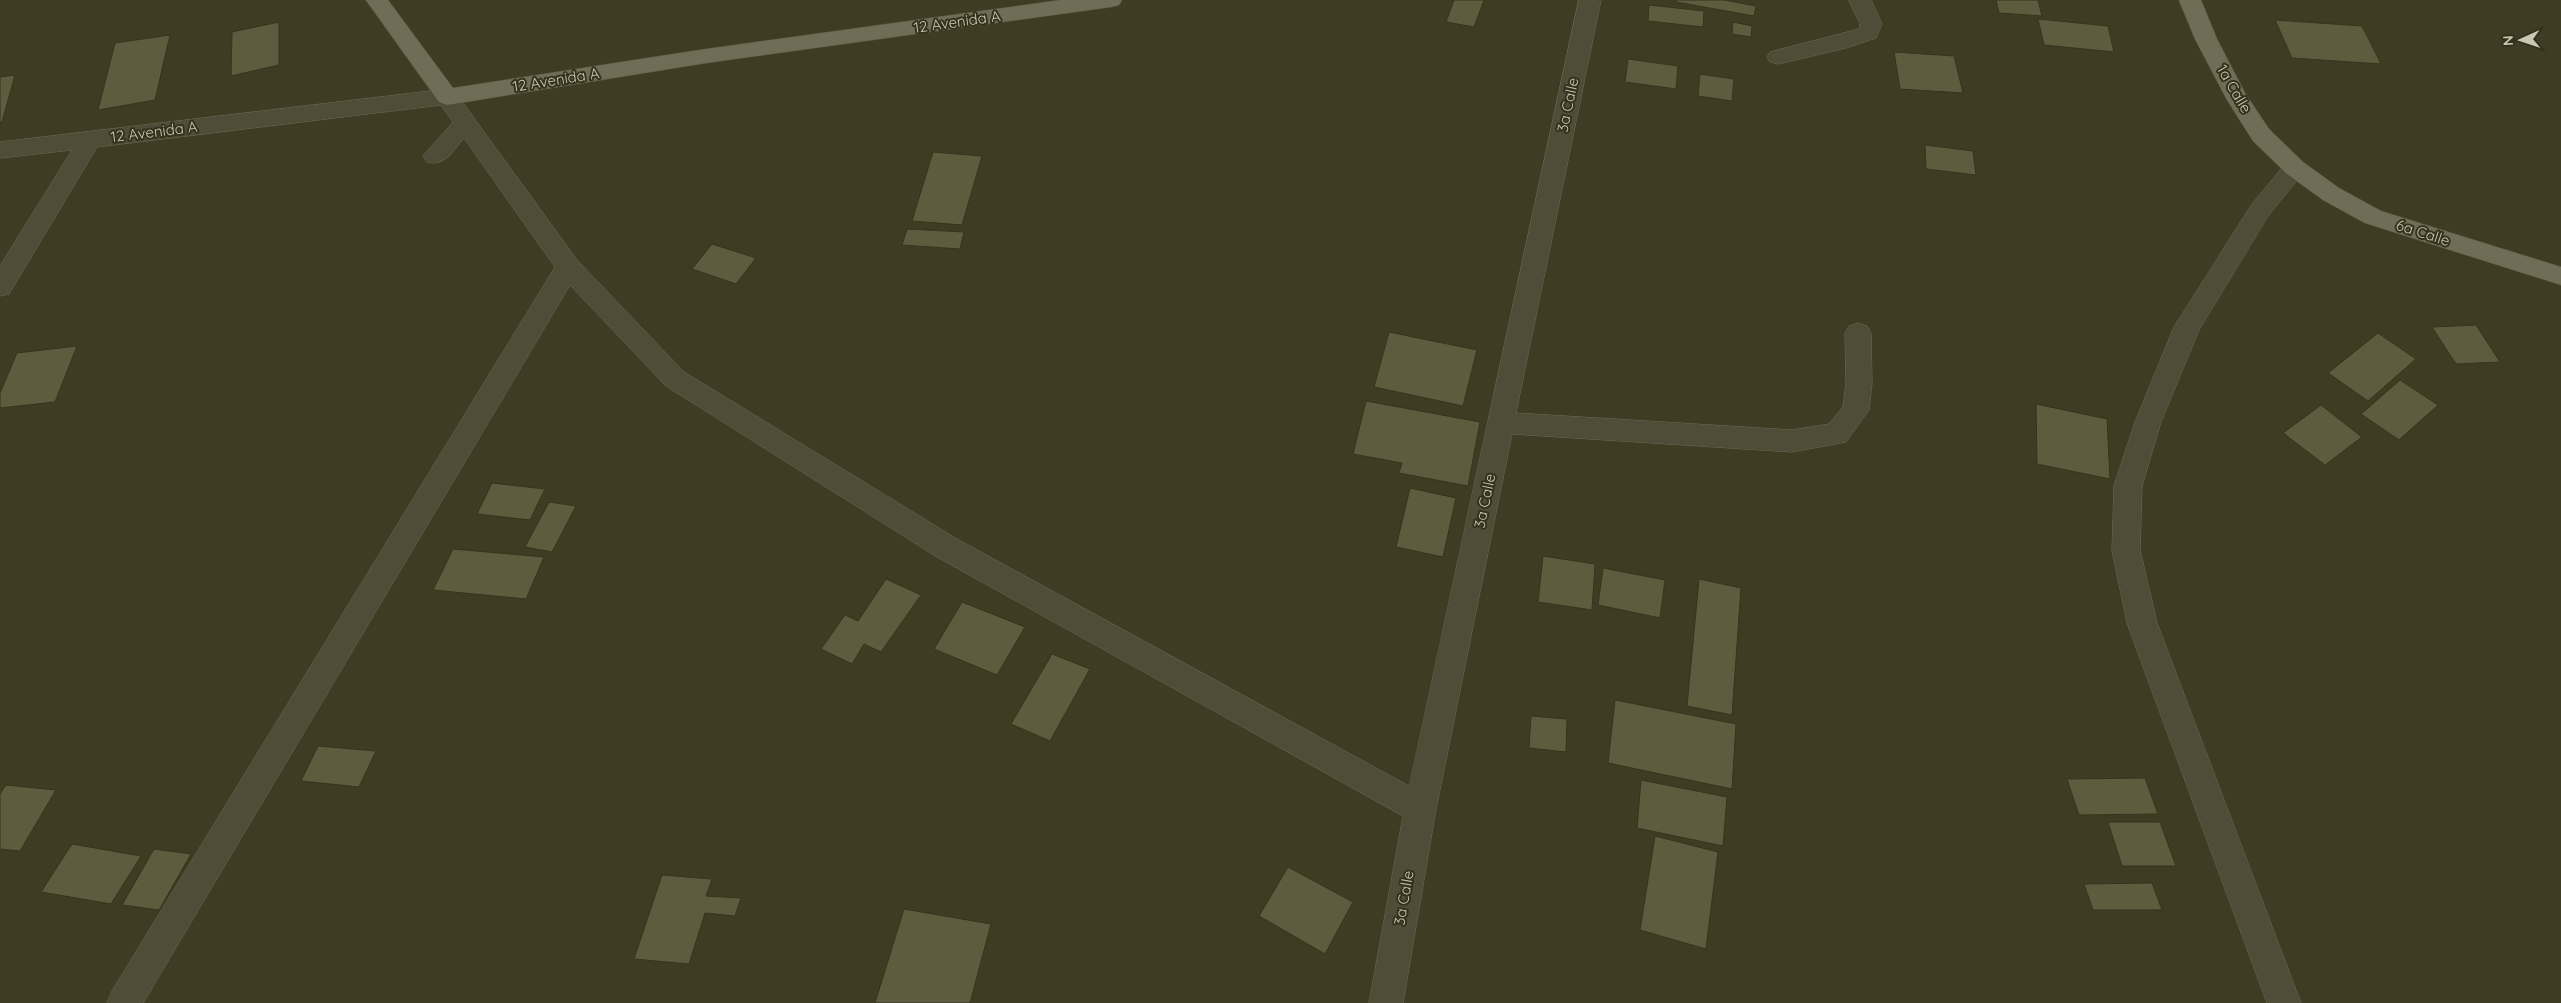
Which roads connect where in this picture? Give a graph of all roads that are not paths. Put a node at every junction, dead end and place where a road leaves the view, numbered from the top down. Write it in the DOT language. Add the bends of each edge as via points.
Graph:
graph roads {
  1 [pos="377,0"];
  2 [pos="1111,0"];
  3 [pos="1590,0"];
  4 [pos="1860,0"];
  5 [pos="2190,0"];
  6 [pos="1778,57"];
  7 [pos="447,97"];
  8 [pos="465,123"];
  9 [pos="90,139"];
  10 [pos="0,150"];
  11 [pos="435,156"];
  12 [pos="2295,168"];
  13 [pos="568,266"];
  14 [pos="2561,276"];
  15 [pos="0,287"];
  16 [pos="1858,333"];
  17 [pos="1502,423"];
  18 [pos="1420,808"];
  19 [pos="124,1003"];
  20 [pos="1386,1003"];
  21 [pos="2284,1003"];
  1 -- 7 [label="main road"];
  2 -- 7 [label="main road, 12 Avenida A" via="706,56"];
  3 -- 17 [label="street, 3a Calle"];
  4 -- 6 [label="street" via="1871,24 1868,33"];
  5 -- 12 [label="main road, 1a Calle" via="2235,95 2261,135"];
  7 -- 8 [label="street"];
  7 -- 9 [label="street, 12 Avenida A"];
  8 -- 11 [label="street"];
  8 -- 13 [label="street"];
  9 -- 10 [label="street, 12 Avenida A"];
  9 -- 15 [label="street"];
  12 -- 14 [label="main road, 6a Calle" via="2331,194 2373,217"];
  12 -- 21 [label="street" via="2260,210 2187,327 2148,422 2128,486 2126,550 2142,623"];
  13 -- 18 [label="street" via="675,379 947,548"];
  13 -- 19 [label="street"];
  16 -- 17 [label="street" via="1856,410 1837,434 1792,441"];
  17 -- 18 [label="street, 3a Calle"];
  18 -- 20 [label="street, 3a Calle"];
}
